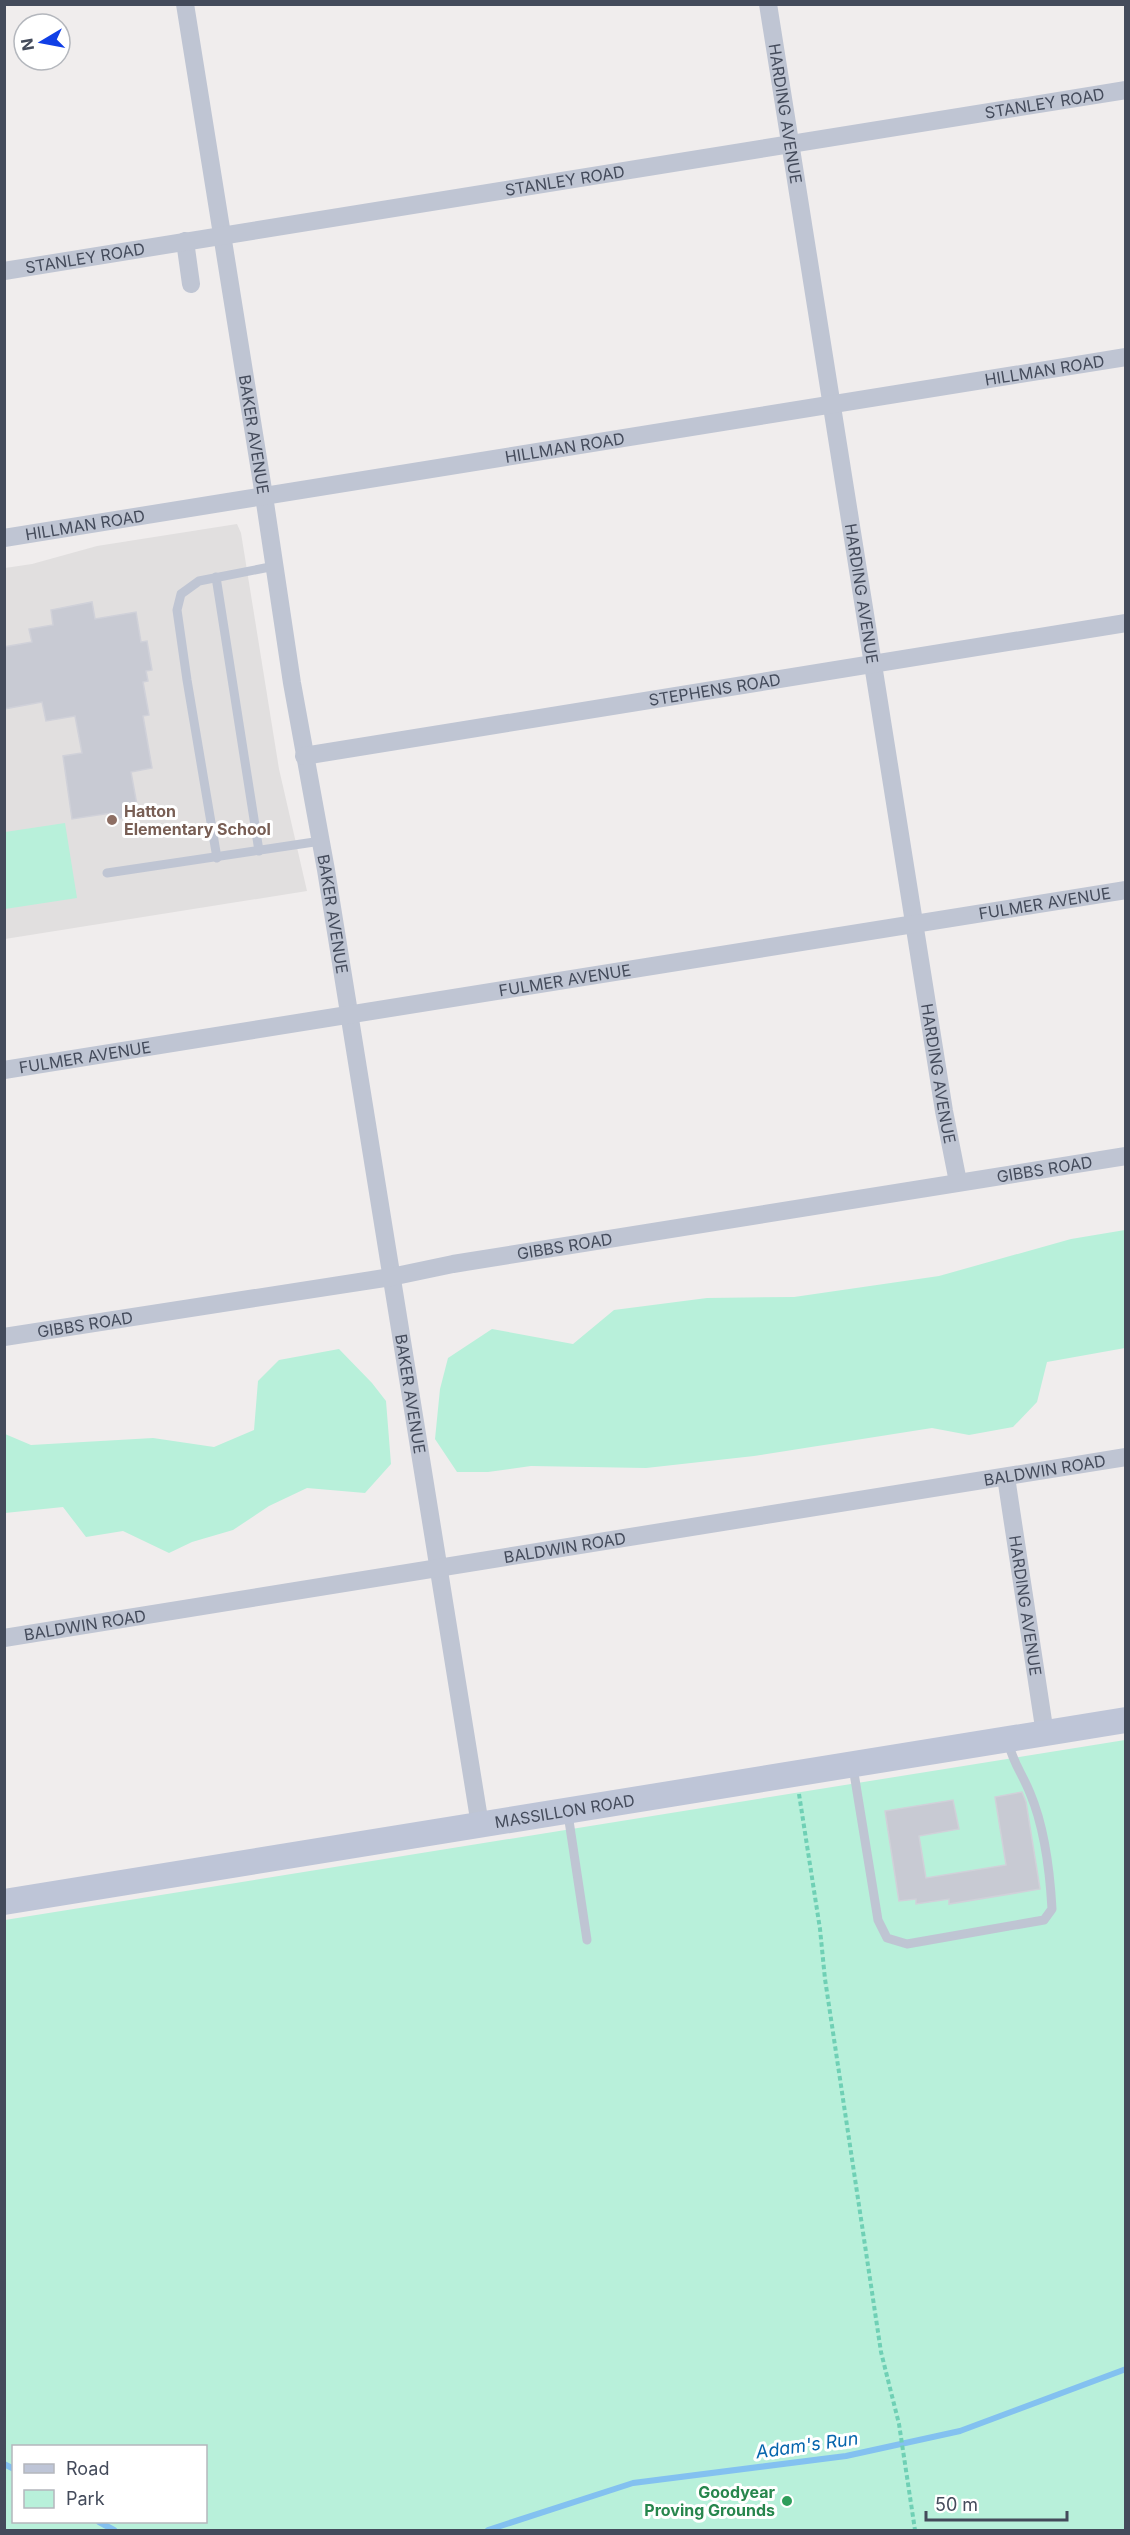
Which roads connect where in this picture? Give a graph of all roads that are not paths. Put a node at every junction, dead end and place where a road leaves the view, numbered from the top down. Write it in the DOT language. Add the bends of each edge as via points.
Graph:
graph roads {
  1 [pos="185,4"];
  2 [pos="768,4"];
  3 [pos="1125,90"];
  4 [pos="791,145"];
  5 [pos="221,235"];
  6 [pos="185,241"];
  7 [pos="4,271"];
  8 [pos="191,284"];
  9 [pos="1125,357"];
  10 [pos="831,406"];
  11 [pos="264,496"];
  12 [pos="4,538"];
  13 [pos="275,566"];
  14 [pos="216,577"];
  15 [pos="1125,623"];
  16 [pos="873,664"];
  17 [pos="304,756"];
  18 [pos="321,841"];
  19 [pos="259,851"];
  20 [pos="218,858"];
  21 [pos="106,873"];
  22 [pos="1125,890"];
  23 [pos="915,924"];
  24 [pos="349,1015"];
  25 [pos="4,1071"];
  26 [pos="1125,1156"];
  27 [pos="958,1182"];
  28 [pos="390,1277"];
  29 [pos="4,1337"];
  30 [pos="1125,1456"];
  31 [pos="1006,1477"];
  32 [pos="438,1568"];
  33 [pos="4,1638"];
  34 [pos="1125,1720"];
  35 [pos="1045,1734"];
  36 [pos="1008,1740"];
  37 [pos="853,1765"];
  38 [pos="568,1811"];
  39 [pos="480,1825"];
  40 [pos="4,1902"];
  41 [pos="587,1940"];
  1 -- 5 [label="street, BAKER AVENUE"];
  2 -- 4 [label="street, HARDING AVENUE"];
  3 -- 4 [label="street, STANLEY ROAD"];
  4 -- 5 [label="street, STANLEY ROAD"];
  4 -- 10 [label="street, HARDING AVENUE"];
  5 -- 6 [label="street, STANLEY ROAD"];
  5 -- 11 [label="street, BAKER AVENUE"];
  6 -- 7 [label="street, STANLEY ROAD"];
  6 -- 8 [label="street"];
  9 -- 10 [label="street, HILLMAN ROAD"];
  10 -- 11 [label="street, HILLMAN ROAD"];
  10 -- 16 [label="street, HARDING AVENUE"];
  11 -- 12 [label="street, HILLMAN ROAD"];
  11 -- 13 [label="street, BAKER AVENUE"];
  13 -- 14 [label="lane"];
  13 -- 17 [label="street, BAKER AVENUE"];
  14 -- 19 [label="lane"];
  14 -- 20 [label="lane" via="199,581 181,594 177,610"];
  15 -- 16 [label="street, STEPHENS ROAD"];
  16 -- 17 [label="street, STEPHENS ROAD"];
  16 -- 23 [label="street, HARDING AVENUE"];
  17 -- 18 [label="street, BAKER AVENUE"];
  18 -- 19 [label="lane"];
  18 -- 24 [label="street, BAKER AVENUE"];
  19 -- 20 [label="lane"];
  20 -- 21 [label="lane"];
  22 -- 23 [label="street, FULMER AVENUE"];
  23 -- 24 [label="street, FULMER AVENUE"];
  23 -- 27 [label="street, HARDING AVENUE"];
  24 -- 25 [label="street, FULMER AVENUE"];
  24 -- 28 [label="street, BAKER AVENUE"];
  26 -- 27 [label="street, GIBBS ROAD"];
  27 -- 28 [label="street, GIBBS ROAD"];
  28 -- 29 [label="street, GIBBS ROAD"];
  28 -- 32 [label="street, BAKER AVENUE"];
  30 -- 31 [label="street, BALDWIN ROAD"];
  31 -- 32 [label="street, BALDWIN ROAD"];
  31 -- 35 [label="street, HARDING AVENUE"];
  32 -- 33 [label="street, BALDWIN ROAD"];
  32 -- 39 [label="street, BAKER AVENUE"];
  34 -- 35 [label="street, MASSILLON ROAD"];
  35 -- 36 [label="street, MASSILLON ROAD"];
  36 -- 37 [label="street, MASSILLON ROAD"];
  36 -- 37 [label="lane" via="1013,1762 1030,1793 1039,1821 1052,1909 1044,1920 908,1944 887,1938 878,1920"];
  37 -- 38 [label="street, MASSILLON ROAD"];
  38 -- 39 [label="street, MASSILLON ROAD"];
  38 -- 41 [label="lane"];
  39 -- 40 [label="street, MASSILLON ROAD"];
}
